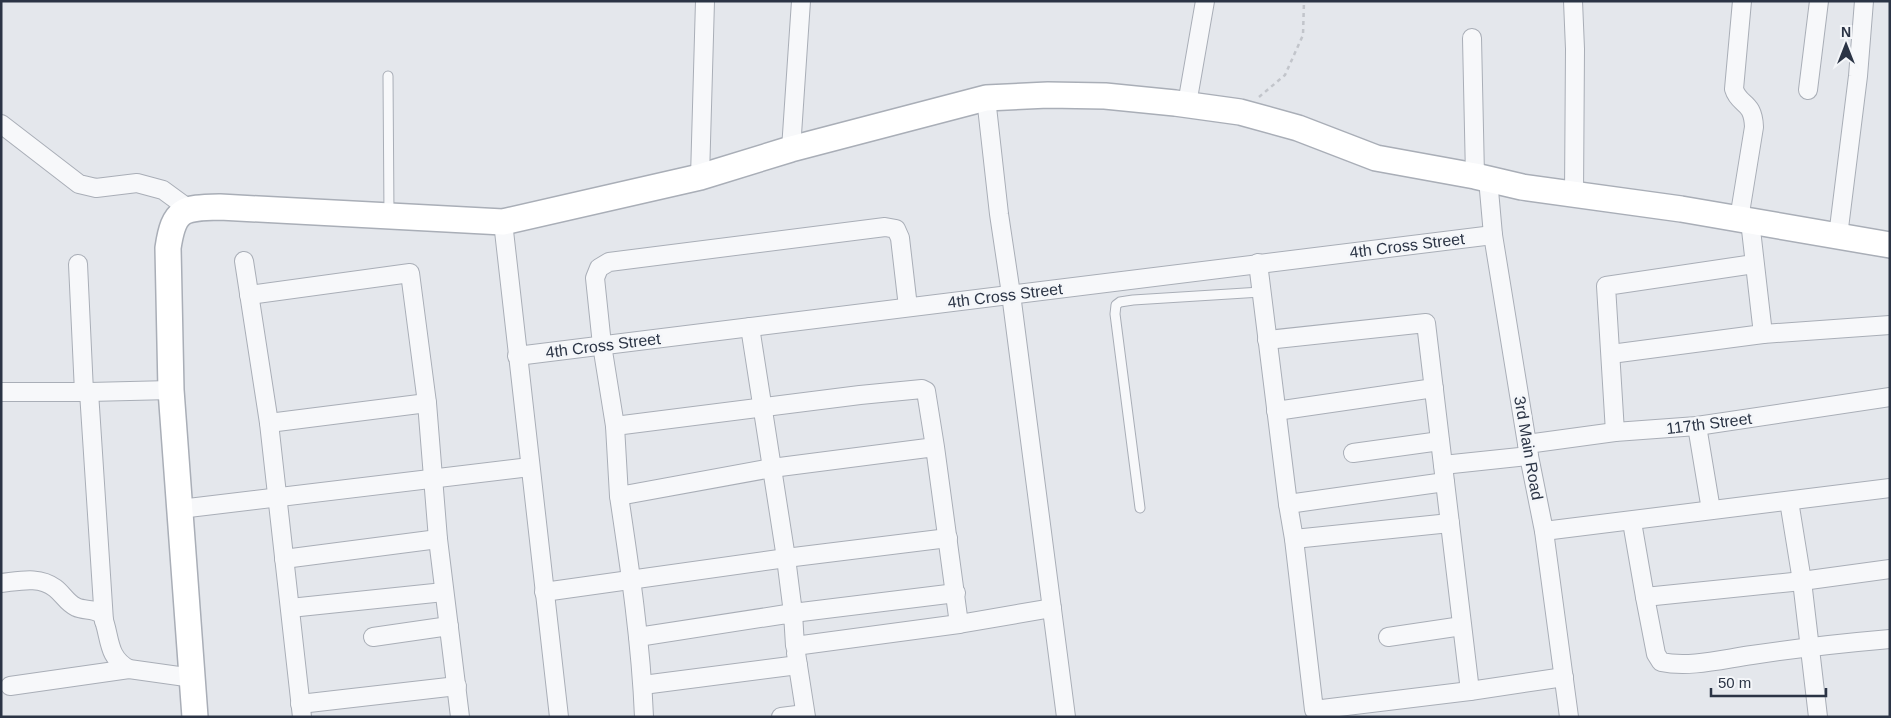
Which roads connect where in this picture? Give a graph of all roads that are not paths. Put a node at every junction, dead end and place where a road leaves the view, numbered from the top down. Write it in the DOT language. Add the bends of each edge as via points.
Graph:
graph roads {
  1 [pos="705,1"];
  2 [pos="801,1"];
  3 [pos="1205,1"];
  4 [pos="1573,1"];
  5 [pos="1742,1"];
  6 [pos="1819,1"];
  7 [pos="1864,1"];
  8 [pos="1472,38"];
  9 [pos="388,76"];
  10 [pos="1808,90"];
  11 [pos="986,98"];
  12 [pos="1187,104"];
  13 [pos="1,124"];
  14 [pos="791,149"];
  15 [pos="700,177"];
  16 [pos="1481,178"];
  17 [pos="1574,194"];
  18 [pos="189,209"];
  19 [pos="389,216"];
  20 [pos="1744,220"];
  21 [pos="503,222"];
  22 [pos="1493,235"];
  23 [pos="1838,236"];
  24 [pos="1890,245"];
  25 [pos="244,262"];
  26 [pos="78,264"];
  27 [pos="1258,264"];
  28 [pos="1754,264"];
  29 [pos="1261,292"];
  30 [pos="1011,294"];
  31 [pos="249,295"];
  32 [pos="908,307"];
  33 [pos="1890,326"];
  34 [pos="750,327"];
  35 [pos="1763,334"];
  36 [pos="1267,340"];
  37 [pos="602,345"];
  38 [pos="1611,354"];
  39 [pos="517,356"];
  40 [pos="1434,388"];
  41 [pos="3,389"];
  42 [pos="172,390"];
  43 [pos="86,392"];
  44 [pos="1890,398"];
  45 [pos="427,403"];
  46 [pos="762,408"];
  47 [pos="1276,411"];
  48 [pos="269,423"];
  49 [pos="615,426"];
  50 [pos="1697,426"];
  51 [pos="1615,432"];
  52 [pos="1440,441"];
  53 [pos="935,447"];
  54 [pos="1528,450"];
  55 [pos="1353,453"];
  56 [pos="530,467"];
  57 [pos="772,468"];
  58 [pos="1444,474"];
  59 [pos="434,478"];
  60 [pos="1890,488"];
  61 [pos="619,496"];
  62 [pos="277,497"];
  63 [pos="1789,501"];
  64 [pos="1288,504"];
  65 [pos="1140,508"];
  66 [pos="180,509"];
  67 [pos="1711,510"];
  68 [pos="1450,522"];
  69 [pos="1632,522"];
  70 [pos="1544,531"];
  71 [pos="948,538"];
  72 [pos="438,539"];
  73 [pos="1294,539"];
  74 [pos="284,558"];
  75 [pos="786,558"];
  76 [pos="1890,569"];
  77 [pos="632,579"];
  78 [pos="1802,581"];
  79 [pos="1,583"];
  80 [pos="444,592"];
  81 [pos="544,592"];
  82 [pos="956,593"];
  83 [pos="1645,597"];
  84 [pos="290,608"];
  85 [pos="1052,608"];
  86 [pos="793,613"];
  87 [pos="104,621"];
  88 [pos="959,624"];
  89 [pos="449,626"];
  90 [pos="1462,626"];
  91 [pos="373,637"];
  92 [pos="638,637"];
  93 [pos="1388,637"];
  94 [pos="1890,639"];
  95 [pos="795,646"];
  96 [pos="1808,647"];
  97 [pos="798,665"];
  98 [pos="129,669"];
  99 [pos="1564,677"];
  100 [pos="193,678"];
  101 [pos="643,685"];
  102 [pos="10,686"];
  103 [pos="457,686"];
  104 [pos="1470,691"];
  105 [pos="301,710"];
  106 [pos="806,715"];
  107 [pos="195,717"];
  108 [pos="460,717"];
  109 [pos="559,717"];
  110 [pos="644,717"];
  111 [pos="781,717"];
  112 [pos="1066,717"];
  113 [pos="1569,717"];
  114 [pos="1818,717"];
  1 -- 15 [label="street"];
  2 -- 14 [label="street"];
  3 -- 12 [label="street"];
  4 -- 17 [label="street"];
  5 -- 20 [label="street" via="1734,89 1750,108 1754,127"];
  6 -- 10 [label="street"];
  7 -- 23 [label="street"];
  8 -- 16 [label="street, 3rd Main Road"];
  9 -- 19 [label="lane"];
  11 -- 12 [label="street" via="1105,96"];
  11 -- 14 [label="street"];
  11 -- 30 [label="street"];
  12 -- 16 [label="street" via="1240,112 1298,128 1376,158"];
  13 -- 18 [label="street" via="79,184 96,188 137,183 164,190"];
  14 -- 15 [label="street"];
  15 -- 21 [label="street"];
  16 -- 17 [label="street"];
  16 -- 22 [label="street, 3rd Main Road"];
  17 -- 20 [label="street"];
  18 -- 19 [label="street" via="220,207"];
  18 -- 42 [label="street" via="180,214 171,228 168,248"];
  19 -- 21 [label="street"];
  20 -- 23 [label="street"];
  20 -- 28 [label="street"];
  21 -- 39 [label="street"];
  22 -- 27 [label="street, 4th Cross Street"];
  22 -- 54 [label="street, 3rd Main Road"];
  23 -- 24 [label="street"];
  25 -- 31 [label="street"];
  26 -- 43 [label="street"];
  27 -- 29 [label="street"];
  27 -- 30 [label="street, 4th Cross Street"];
  28 -- 35 [label="street"];
  28 -- 38 [label="street" via="1606,286"];
  29 -- 36 [label="street"];
  29 -- 65 [label="lane" via="1134,300 1116,305"];
  30 -- 32 [label="street, 4th Cross Street"];
  30 -- 85 [label="street"];
  31 -- 45 [label="street" via="410,273"];
  31 -- 48 [label="street"];
  32 -- 34 [label="street, 4th Cross Street"];
  32 -- 37 [label="street" via="900,238 896,229 609,262 600,268 595,278"];
  33 -- 35 [label="street"];
  34 -- 37 [label="street, 4th Cross Street"];
  34 -- 46 [label="street"];
  35 -- 38 [label="street"];
  36 -- 40 [label="street" via="1426,323"];
  36 -- 47 [label="street"];
  37 -- 39 [label="street, 4th Cross Street"];
  37 -- 49 [label="street"];
  38 -- 51 [label="street"];
  39 -- 56 [label="street"];
  40 -- 47 [label="street"];
  40 -- 52 [label="street"];
  41 -- 43 [label="street"];
  42 -- 43 [label="street"];
  42 -- 66 [label="street"];
  43 -- 87 [label="street"];
  44 -- 50 [label="street, 117th Street"];
  45 -- 48 [label="street"];
  45 -- 59 [label="street"];
  46 -- 49 [label="street"];
  46 -- 53 [label="street" via="922,389 926,391"];
  46 -- 57 [label="street"];
  47 -- 64 [label="street"];
  48 -- 62 [label="street"];
  49 -- 61 [label="street"];
  50 -- 51 [label="street, 117th Street"];
  50 -- 67 [label="street"];
  51 -- 54 [label="street, 117th Street"];
  52 -- 55 [label="street"];
  52 -- 58 [label="street"];
  53 -- 57 [label="street"];
  53 -- 71 [label="street"];
  54 -- 58 [label="street, 117th Street"];
  54 -- 70 [label="street, 3rd Main Road"];
  56 -- 59 [label="street"];
  56 -- 81 [label="street"];
  57 -- 61 [label="street"];
  57 -- 75 [label="street"];
  58 -- 64 [label="street, 117th Street"];
  58 -- 68 [label="street"];
  59 -- 62 [label="street"];
  59 -- 72 [label="street"];
  60 -- 63 [label="street"];
  61 -- 77 [label="street"];
  62 -- 66 [label="street"];
  62 -- 74 [label="street"];
  63 -- 67 [label="street"];
  63 -- 78 [label="street"];
  64 -- 73 [label="street"];
  66 -- 100 [label="street"];
  67 -- 69 [label="street"];
  68 -- 73 [label="street"];
  68 -- 90 [label="street"];
  69 -- 70 [label="street"];
  69 -- 83 [label="street"];
  70 -- 99 [label="street, 3rd Main Road"];
  71 -- 75 [label="street"];
  71 -- 82 [label="street"];
  72 -- 74 [label="street"];
  72 -- 80 [label="street"];
  73 -- 104 [label="street" via="1314,710"];
  74 -- 84 [label="street"];
  75 -- 77 [label="street"];
  75 -- 86 [label="street"];
  76 -- 78 [label="street"];
  77 -- 81 [label="street"];
  77 -- 92 [label="street"];
  78 -- 83 [label="street"];
  78 -- 96 [label="street"];
  79 -- 87 [label="street" via="44,581 74,607 98,612"];
  80 -- 84 [label="street"];
  80 -- 89 [label="street"];
  81 -- 109 [label="street"];
  82 -- 86 [label="street"];
  82 -- 88 [label="street"];
  83 -- 96 [label="street" via="1656,654 1661,662 1702,662"];
  84 -- 105 [label="street"];
  85 -- 88 [label="street"];
  85 -- 112 [label="street"];
  86 -- 92 [label="street"];
  86 -- 95 [label="street"];
  87 -- 98 [label="street" via="112,653 120,664"];
  88 -- 95 [label="street"];
  89 -- 91 [label="street"];
  89 -- 103 [label="street"];
  90 -- 93 [label="street"];
  90 -- 104 [label="street"];
  92 -- 101 [label="street"];
  94 -- 96 [label="street"];
  95 -- 97 [label="street"];
  96 -- 114 [label="street"];
  97 -- 101 [label="street"];
  97 -- 106 [label="street"];
  98 -- 100 [label="street"];
  98 -- 102 [label="street"];
  99 -- 104 [label="street"];
  99 -- 113 [label="street, 3rd Main Road"];
  100 -- 107 [label="street"];
  101 -- 110 [label="street"];
  103 -- 105 [label="street"];
  103 -- 108 [label="street"];
  106 -- 111 [label="street"];
}
